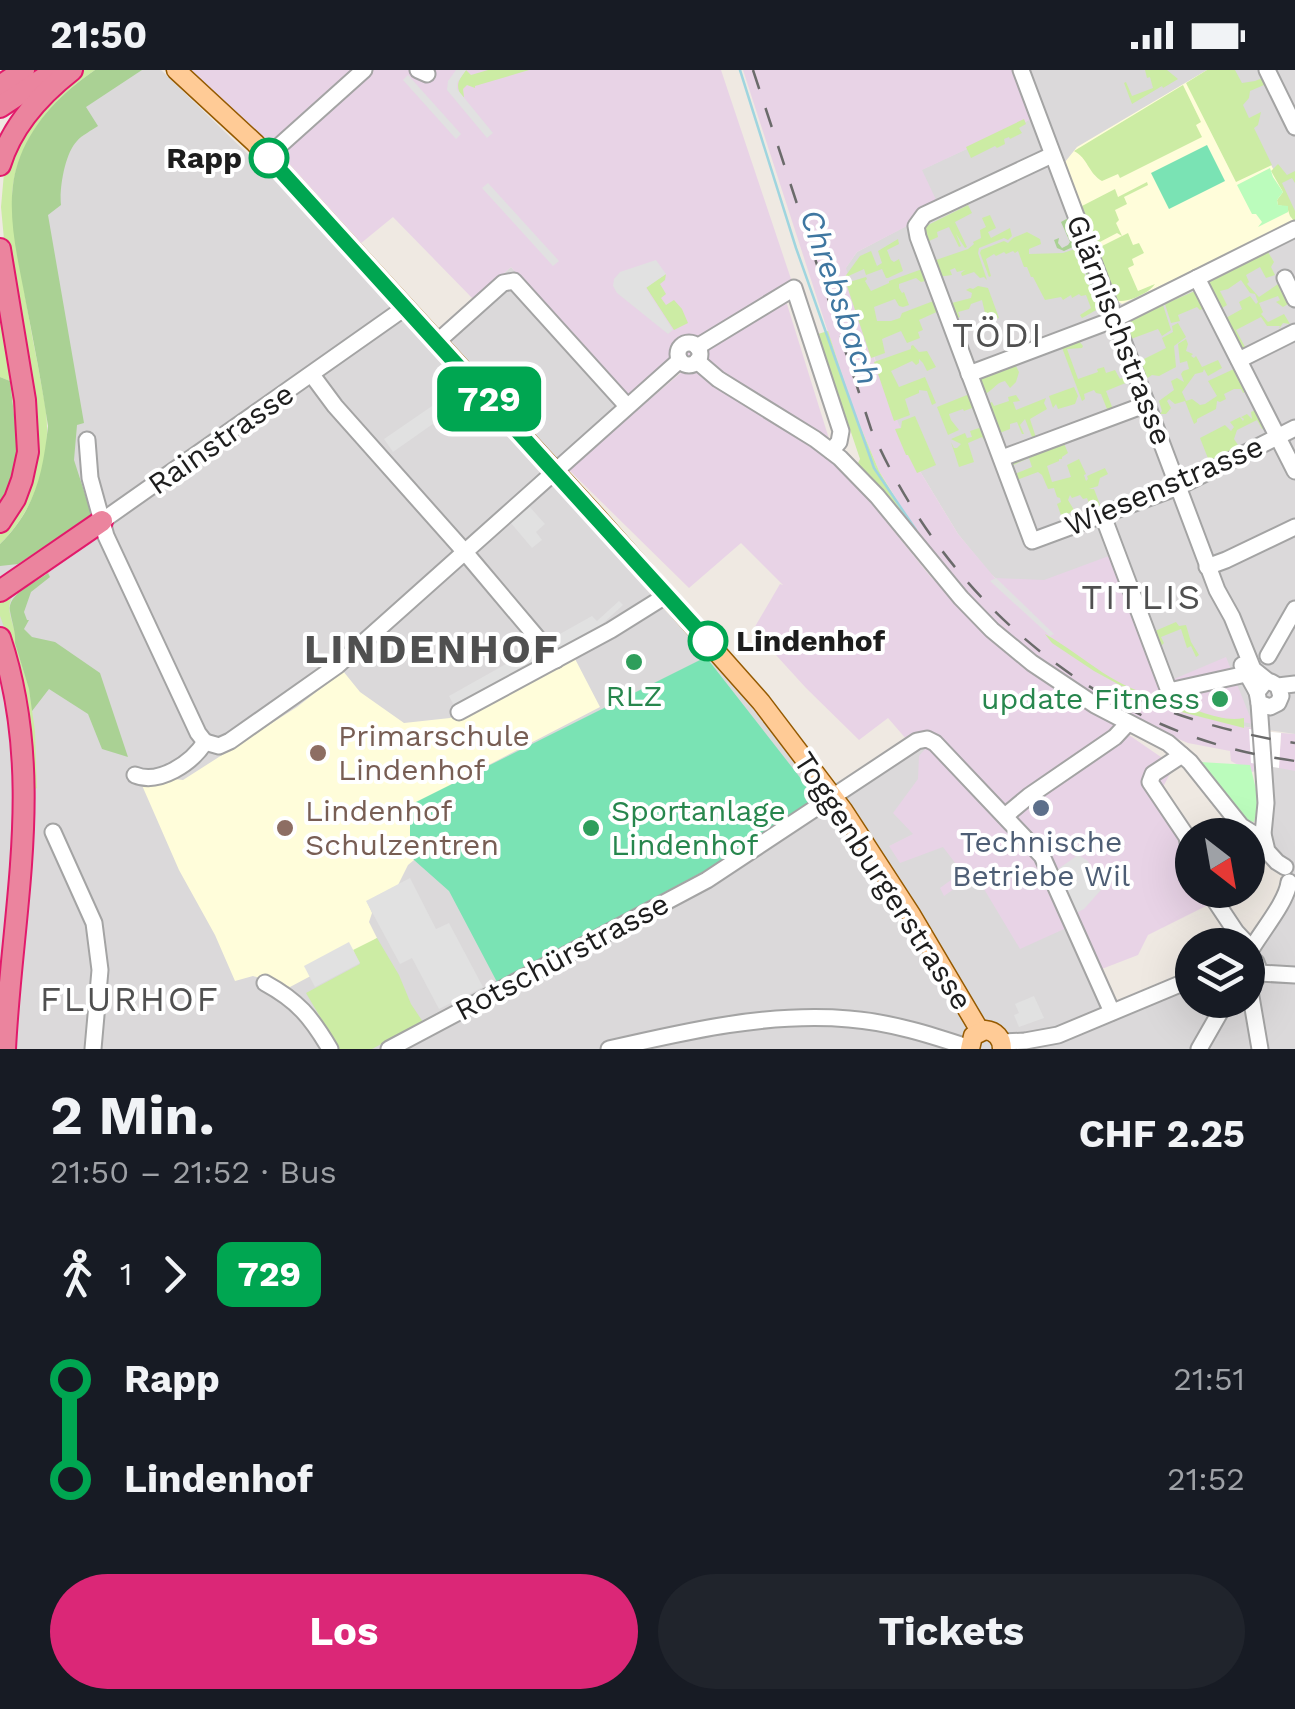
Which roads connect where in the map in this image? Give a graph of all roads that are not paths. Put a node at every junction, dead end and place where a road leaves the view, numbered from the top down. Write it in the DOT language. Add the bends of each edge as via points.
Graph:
graph roads {
  1 [pos="24,70"];
  2 [pos="56,70"];
  3 [pos="72,70"];
  4 [pos="176,70"];
  5 [pos="364,70"];
  6 [pos="1021,70"];
  7 [pos="1267,70"];
  8 [pos="0,86"];
  9 [pos="0,107"];
  10 [pos="1290,108"];
  11 [pos="1295,127"];
  12 [pos="1052,155"];
  13 [pos="268,156"];
  14 [pos="0,166"];
  15 [pos="1295,229"];
  16 [pos="0,249"];
  17 [pos="1197,278"];
  18 [pos="1284,278"];
  19 [pos="1295,298"];
  20 [pos="406,307"];
  21 [pos="1115,319"];
  22 [pos="1295,332"];
  23 [pos="437,342"];
  24 [pos="691,356"];
  25 [pos="1239,360"];
  26 [pos="969,374"];
  27 [pos="312,375"];
  28 [pos="1147,404"];
  29 [pos="628,406"];
  30 [pos="1295,428"];
  31 [pos="1278,437"];
  32 [pos="87,440"];
  33 [pos="831,451"];
  34 [pos="1002,458"];
  35 [pos="1295,471"];
  36 [pos="555,472"];
  37 [pos="1178,487"];
  38 [pos="1103,516"];
  39 [pos="0,522"];
  40 [pos="102,522"];
  41 [pos="1295,527"];
  42 [pos="464,551"];
  43 [pos="1208,567"];
  44 [pos="0,590"];
  45 [pos="1217,590"];
  46 [pos="667,595"];
  47 [pos="1295,608"];
  48 [pos="2,645"];
  49 [pos="1268,656"];
  50 [pos="556,660"];
  51 [pos="1246,674"];
  52 [pos="1276,693"];
  53 [pos="460,712"];
  54 [pos="1128,722"];
  55 [pos="205,742"];
  56 [pos="1182,755"];
  57 [pos="135,775"];
  58 [pos="833,796"];
  59 [pos="1005,816"];
  60 [pos="1235,818"];
  61 [pos="1265,818"];
  62 [pos="1175,819"];
  63 [pos="53,832"];
  64 [pos="1265,842"];
  65 [pos="1292,877"];
  66 [pos="1265,940"];
  67 [pos="1265,970"];
  68 [pos="1295,975"];
  69 [pos="265,983"];
  70 [pos="1175,986"];
  71 [pos="1112,1012"];
  72 [pos="1217,1018"];
  73 [pos="1257,1018"];
  74 [pos="980,1031"];
  75 [pos="1002,1046"];
  76 [pos="5,1049"];
  77 [pos="93,1049"];
  78 [pos="330,1049"];
  79 [pos="389,1049"];
  80 [pos="609,1049"];
  81 [pos="970,1049"];
  82 [pos="1199,1049"];
  83 [pos="1260,1049"];
  1 -- 8 [label="highway"];
  2 -- 9 [label="highway"];
  3 -- 14 [label="highway" via="23,118"];
  4 -- 13 [label="main road, Toggenburgerstrasse"];
  5 -- 13 [label="street"];
  6 -- 12 [label="street, Glärnischstrasse"];
  7 -- 10 [label="street"];
  10 -- 11 [label="street"];
  12 -- 21 [label="street, Glärnischstrasse"];
  12 -- 26 [label="street" via="924,215 916,226"];
  13 -- 20 [label="main road, Toggenburgerstrasse"];
  15 -- 17 [label="street"];
  16 -- 39 [label="highway" via="26,400 28,452 15,498"];
  17 -- 21 [label="street"];
  17 -- 25 [label="street"];
  18 -- 19 [label="street"];
  20 -- 23 [label="main road, Toggenburgerstrasse"];
  20 -- 27 [label="street, Rainstrasse"];
  21 -- 26 [label="street"];
  21 -- 28 [label="street, Glärnischstrasse"];
  22 -- 25 [label="street"];
  23 -- 29 [label="street" via="503,283 514,281"];
  23 -- 36 [label="main road, Toggenburgerstrasse"];
  24 -- 29 [label="street"];
  24 -- 33 [label="street"];
  24 -- 33 [label="street" via="794,288 842,431"];
  25 -- 31 [label="street"];
  26 -- 34 [label="street"];
  27 -- 40 [label="street, Rainstrasse"];
  27 -- 42 [label="street"];
  28 -- 34 [label="street"];
  28 -- 37 [label="street, Glärnischstrasse"];
  29 -- 36 [label="street"];
  30 -- 31 [label="street, Wiesenstrasse"];
  31 -- 35 [label="street"];
  31 -- 37 [label="street, Wiesenstrasse"];
  32 -- 40 [label="street"];
  33 -- 54 [label="street" via="992,630 1054,678"];
  34 -- 38 [label="street, Wiesenstrasse" via="1032,541"];
  36 -- 42 [label="street"];
  36 -- 46 [label="main road, Toggenburgerstrasse"];
  37 -- 38 [label="street, Wiesenstrasse"];
  37 -- 43 [label="street, Glärnischstrasse"];
  38 -- 51 [label="street" via="1169,690"];
  40 -- 44 [label="highway"];
  40 -- 55 [label="street"];
  41 -- 43 [label="street"];
  42 -- 50 [label="street"];
  42 -- 55 [label="street" via="322,679 230,741"];
  43 -- 45 [label="street, Glärnischstrasse"];
  45 -- 51 [label="street, Glärnischstrasse"];
  45 -- 52 [label="street, Glärnischstrasse" via="1253,668"];
  46 -- 50 [label="street"];
  46 -- 58 [label="main road, Toggenburgerstrasse"];
  47 -- 49 [label="street"];
  48 -- 76 [label="highway" via="21,728 25,800"];
  50 -- 53 [label="street"];
  51 -- 52 [label="street, Glärnischstrasse"];
  52 -- 61 [label="street" via="1262,726"];
  54 -- 56 [label="street"];
  54 -- 59 [label="street"];
  55 -- 57 [label="street" via="192,759 165,774"];
  56 -- 60 [label="street"];
  56 -- 62 [label="street" via="1150,782"];
  58 -- 59 [label="street, Rotschürstrasse" via="927,739"];
  58 -- 74 [label="main road, Toggenburgerstrasse"];
  58 -- 79 [label="street, Rotschürstrasse" via="707,880"];
  59 -- 71 [label="street" via="1048,866"];
  63 -- 77 [label="street" via="94,923 100,970"];
  64 -- 65 [label="street"];
  65 -- 66 [label="street"];
  67 -- 68 [label="street"];
  69 -- 78 [label="street" via="296,1002"];
  70 -- 71 [label="street"];
  71 -- 75 [label="street" via="1058,1035"];
  72 -- 82 [label="street"];
  73 -- 83 [label="street"];
  74 -- 75 [label="main road" via="996,1033"];
  74 -- 81 [label="main road"];
  80 -- 81 [label="street" via="718,1026 828,1018 880,1023"];
}
